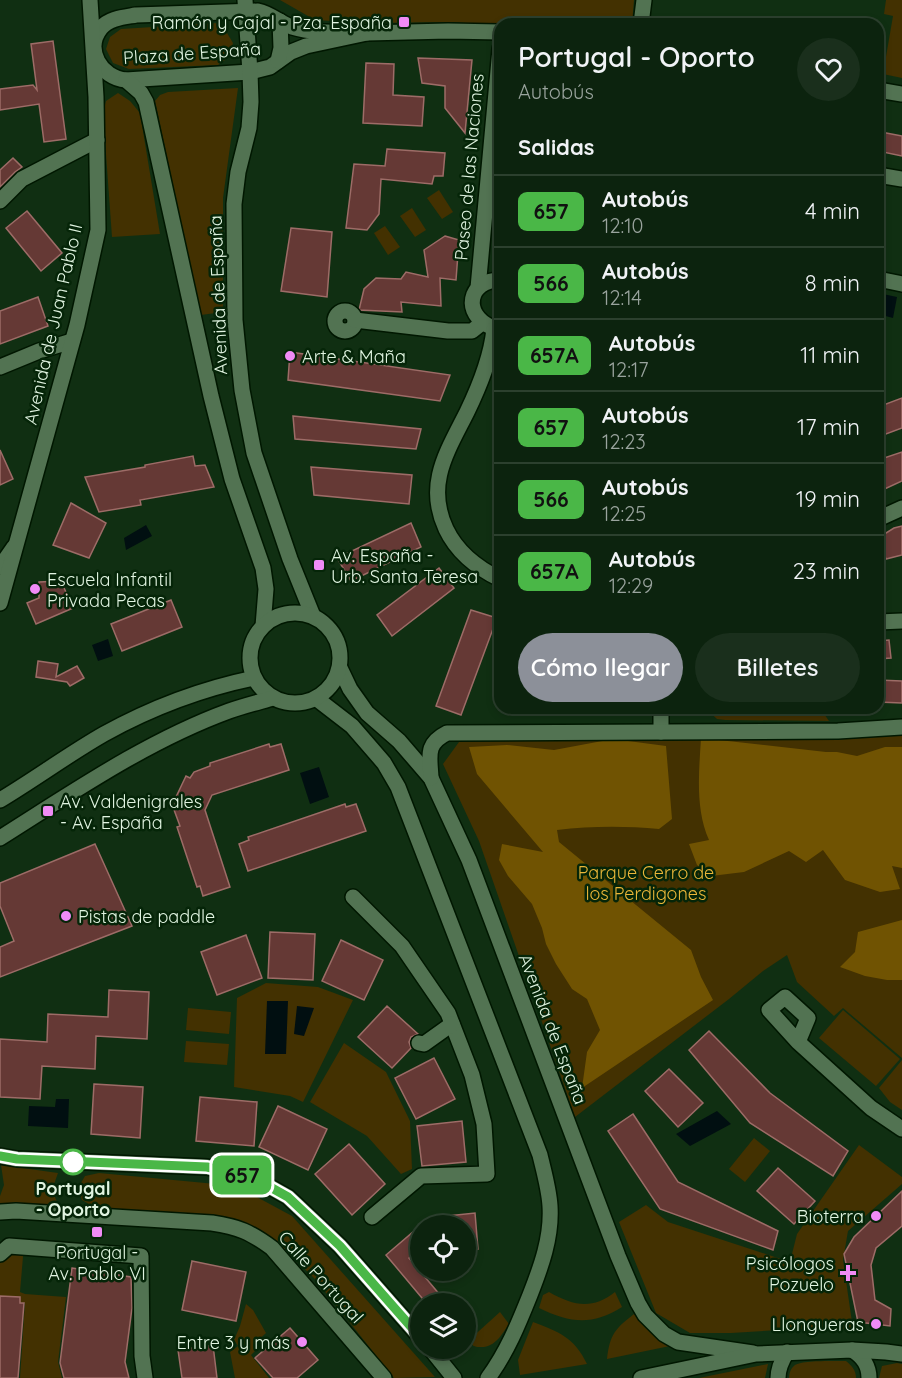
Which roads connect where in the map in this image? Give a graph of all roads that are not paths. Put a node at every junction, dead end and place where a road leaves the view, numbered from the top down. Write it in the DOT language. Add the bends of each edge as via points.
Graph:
graph roads {
  1 [pos="90,0"];
  2 [pos="644,0"];
  3 [pos="245,6"];
  4 [pos="642,18"];
  5 [pos="279,21"];
  6 [pos="494,32"];
  7 [pos="368,33"];
  8 [pos="94,48"];
  9 [pos="279,61"];
  10 [pos="250,72"];
  11 [pos="126,80"];
  12 [pos="884,91"];
  13 [pos="902,94"];
  14 [pos="494,114"];
  15 [pos="97,140"];
  16 [pos="884,176"];
  17 [pos="902,179"];
  18 [pos="0,201"];
  19 [pos="494,280"];
  20 [pos="884,280"];
  21 [pos="902,284"];
  22 [pos="478,288"];
  23 [pos="355,320"];
  24 [pos="492,326"];
  25 [pos="72,341"];
  26 [pos="0,367"];
  27 [pos="902,508"];
  28 [pos="884,516"];
  29 [pos="15,544"];
  30 [pos="0,567"];
  31 [pos="494,576"];
  32 [pos="0,603"];
  33 [pos="313,616"];
  34 [pos="902,621"];
  35 [pos="884,622"];
  36 [pos="263,626"];
  37 [pos="340,668"];
  38 [pos="254,678"];
  39 [pos="273,698"];
  40 [pos="317,699"];
  41 [pos="661,714"];
  42 [pos="902,727"];
  43 [pos="661,732"];
  44 [pos="431,778"];
  45 [pos="0,800"];
  46 [pos="0,838"];
  47 [pos="353,897"];
  48 [pos="452,1024"];
  49 [pos="798,1042"];
  50 [pos="419,1043"];
  51 [pos="902,1129"];
  52 [pos="0,1156"];
  53 [pos="377,1208"];
  54 [pos="0,1212"];
  55 [pos="0,1254"];
  56 [pos="410,1326"];
  57 [pos="852,1350"];
  58 [pos="787,1352"];
  59 [pos="756,1354"];
  60 [pos="902,1354"];
  61 [pos="439,1359"];
  62 [pos="146,1378"];
  63 [pos="384,1378"];
  64 [pos="454,1378"];
  65 [pos="488,1378"];
  66 [pos="641,1378"];
  67 [pos="778,1378"];
  68 [pos="869,1378"];
  1 -- 8 [label="street, Avenida de Juan Pablo II"];
  2 -- 4 [label="street"];
  3 -- 5 [label="street, Plaza de España"];
  3 -- 8 [label="street, Plaza de España" via="120,18 101,28"];
  3 -- 10 [label="street, Avenida de España"];
  5 -- 7 [label="street" via="312,31"];
  5 -- 9 [label="street, Plaza de España"];
  6 -- 7 [label="street"];
  7 -- 9 [label="street" via="306,46"];
  8 -- 11 [label="street, Plaza de España" via="97,62 104,70 112,77"];
  8 -- 15 [label="street, Avenida de Juan Pablo II"];
  9 -- 10 [label="street, Plaza de España"];
  10 -- 11 [label="street, Plaza de España"];
  10 -- 33 [label="street, Avenida de España" via="249,128 234,204 235,320 242,390 254,453"];
  11 -- 36 [label="street, Avenida de España" via="146,102 211,396 232,479 263,568"];
  12 -- 13 [label="street"];
  14 -- 22 [label="street, Paseo de las Naciones"];
  15 -- 18 [label="street" via="22,179"];
  15 -- 25 [label="street, Avenida de Juan Pablo II" via="98,230"];
  16 -- 17 [label="street"];
  19 -- 22 [label="street, Paseo de las Naciones"];
  20 -- 21 [label="street"];
  22 -- 24 [label="street, Paseo de las Naciones" via="472,303 474,314"];
  23 -- 24 [label="street" via="448,331"];
  24 -- 31 [label="street, Paseo de las Naciones" via="482,379 442,467 437,502 456,545"];
  25 -- 26 [label="street"];
  25 -- 29 [label="street, Avenida de Juan Pablo II"];
  27 -- 28 [label="street"];
  29 -- 30 [label="street"];
  29 -- 32 [label="street"];
  33 -- 36 [label="street" via="295,612 278,616"];
  33 -- 37 [label="street" via="336,637 341,652"];
  34 -- 35 [label="street"];
  36 -- 38 [label="street" via="252,641 249,660"];
  37 -- 40 [label="street" via="332,686"];
  37 -- 44 [label="street, Avenida de España" via="367,713 399,741"];
  38 -- 39 [label="street"];
  38 -- 45 [label="street" via="168,703 104,735"];
  39 -- 40 [label="street" via="295,704"];
  39 -- 46 [label="street" via="210,718 140,752"];
  40 -- 65 [label="street" via="352,726 384,763 398,787 540,1155 550,1205 544,1258 513,1338"];
  41 -- 43 [label="street"];
  42 -- 43 [label="street"];
  43 -- 44 [label="street" via="447,734 437,738 430,749"];
  44 -- 59 [label="street, Avenida de España" via="469,860 641,1309 664,1334 678,1342"];
  47 -- 48 [label="street" via="402,946"];
  48 -- 50 [label="street" via="424,1044"];
  48 -- 53 [label="street" via="472,1075 484,1124 487,1174 421,1176"];
  49 -- 51 [label="street" via="871,1108"];
  52 -- 56 [label="street, Calle Portugal" via="207,1167 263,1183 288,1197 340,1246"];
  54 -- 63 [label="street, Calle Portugal" via="212,1223 254,1235 272,1248"];
  55 -- 62 [label="street" via="9,1246 141,1256 142,1356"];
  57 -- 58 [label="street"];
  57 -- 60 [label="street"];
  57 -- 68 [label="street" via="866,1362"];
  58 -- 59 [label="street"];
  58 -- 67 [label="street"];
  59 -- 66 [label="street"];
  61 -- 64 [label="street"];
}
